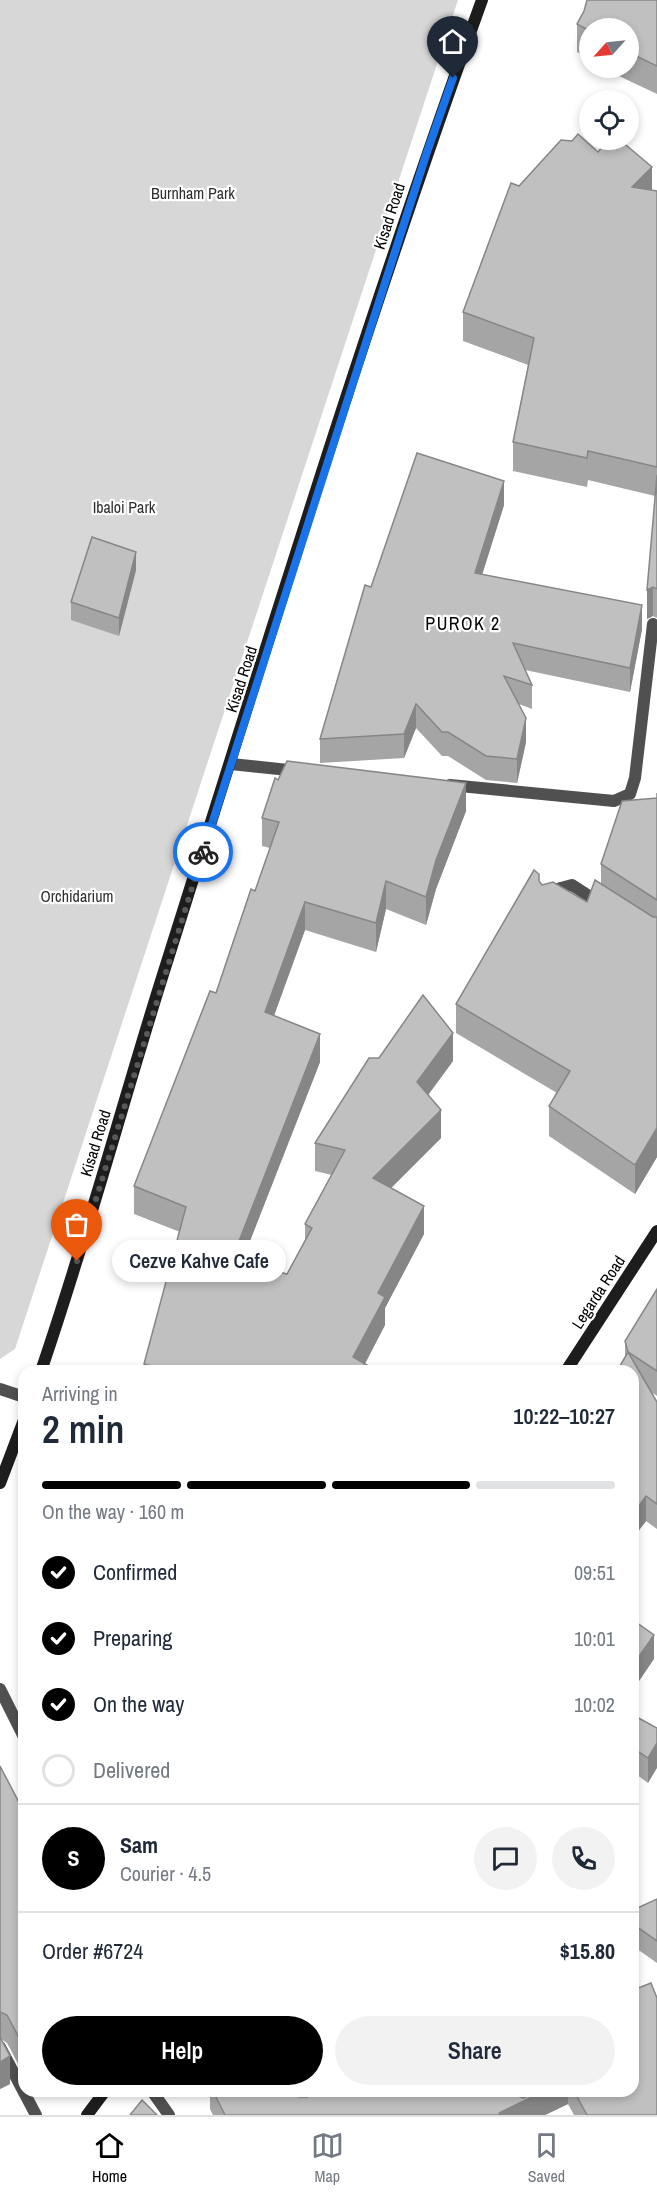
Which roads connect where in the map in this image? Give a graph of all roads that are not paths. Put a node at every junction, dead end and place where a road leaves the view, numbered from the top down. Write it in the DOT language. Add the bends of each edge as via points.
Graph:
graph roads {
  1 [pos="482,0"];
  2 [pos="653,624"];
  3 [pos="231,764"];
  4 [pos="312,772"];
  5 [pos="440,784"];
  6 [pos="546,907"];
  7 [pos="610,909"];
  8 [pos="657,1231"];
  9 [pos="44,1365"];
  10 [pos="570,1365"];
  11 [pos="0,1389"];
  12 [pos="18,1395"];
  13 [pos="18,1436"];
  14 [pos="0,1483"];
  15 [pos="0,1689"];
  16 [pos="18,1725"];
  17 [pos="0,2047"];
  18 [pos="18,2081"];
  19 [pos="26,2097"];
  20 [pos="100,2097"];
  21 [pos="156,2097"];
  22 [pos="36,2115"];
  23 [pos="87,2115"];
  24 [pos="169,2115"];
  1 -- 3 [label="main road, Kisad Road" via="426,155"];
  2 -- 5 [label="street" via="630,794 614,801"];
  3 -- 4 [label="street"];
  3 -- 9 [label="main road, Kisad Road"];
  6 -- 7 [label="street" via="557,889 572,885"];
  8 -- 10 [label="main road, Legarda Road"];
  11 -- 12 [label="street"];
  13 -- 14 [label="main road"];
  15 -- 16 [label="street"];
  17 -- 18 [label="street"];
  19 -- 22 [label="street"];
  20 -- 23 [label="main road"];
  21 -- 24 [label="street"];
}
